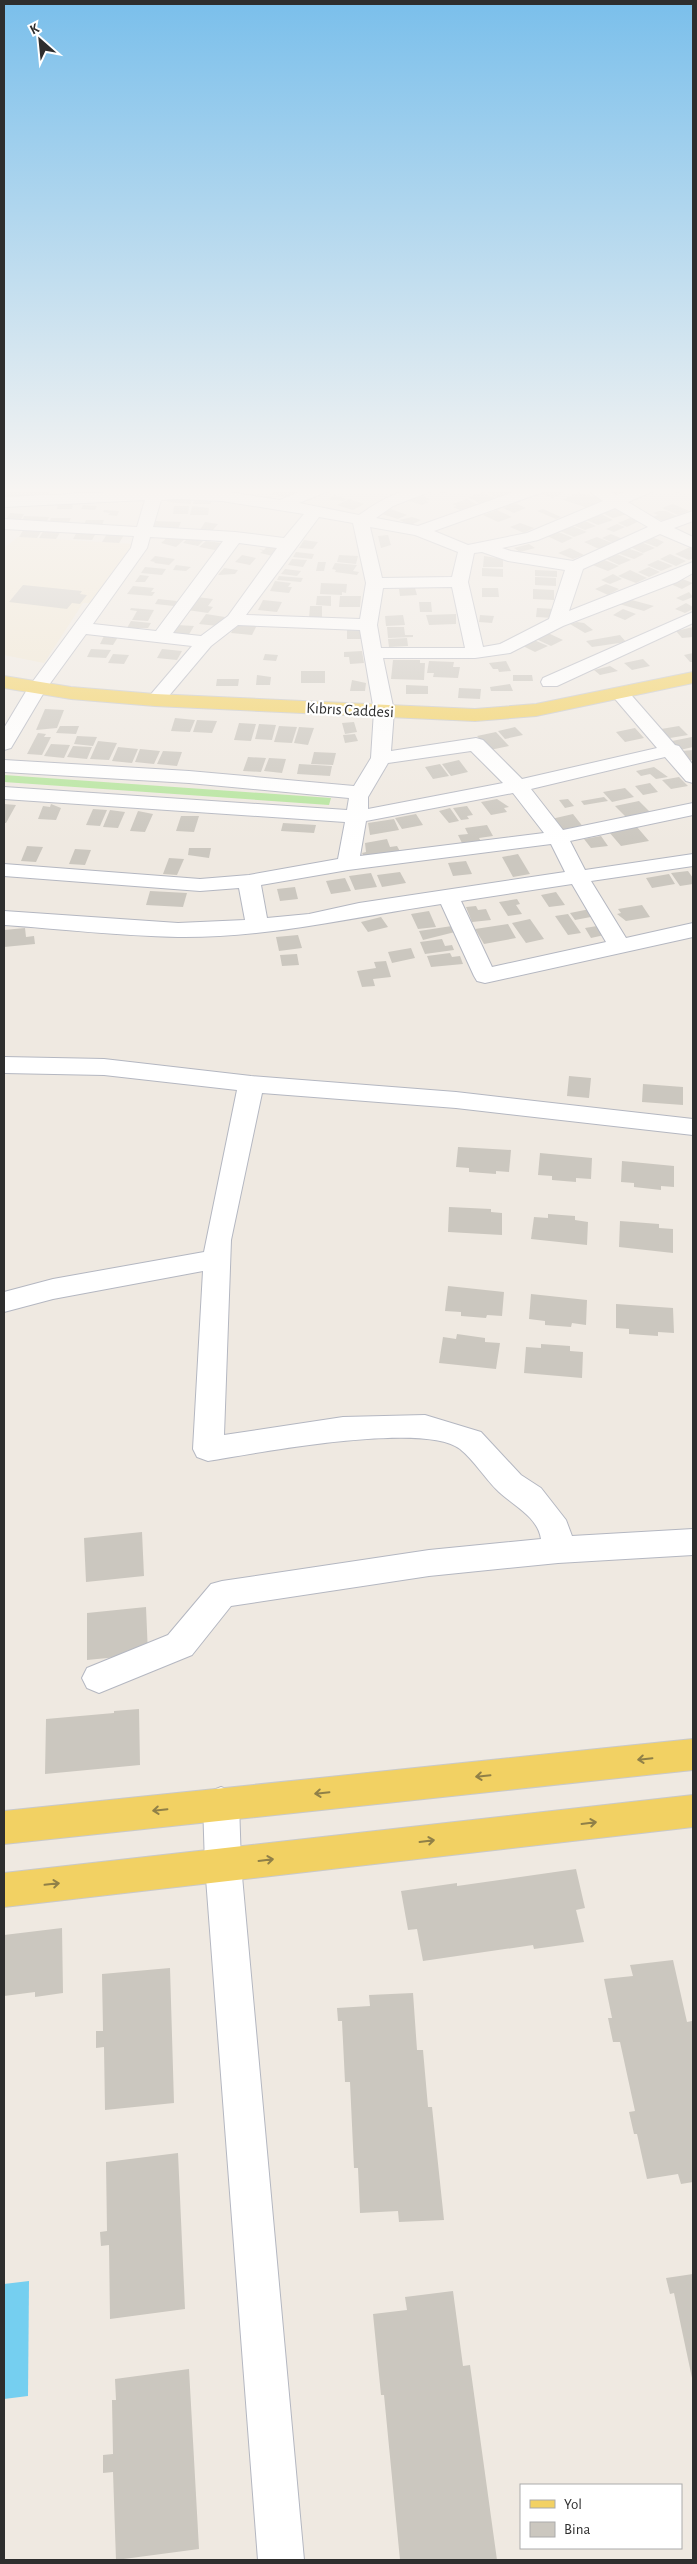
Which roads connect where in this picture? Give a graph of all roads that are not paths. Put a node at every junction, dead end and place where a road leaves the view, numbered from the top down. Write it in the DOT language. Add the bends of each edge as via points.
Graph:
graph roads {
  1 [pos="97,607"];
  2 [pos="184,607"];
  3 [pos="243,607"];
  4 [pos="371,607"];
  5 [pos="465,607"];
  6 [pos="562,607"];
  7 [pos="597,607"];
  8 [pos="693,616"];
  9 [pos="234,620"];
  10 [pos="557,622"];
  11 [pos="368,624"];
  12 [pos="82,628"];
  13 [pos="162,636"];
  14 [pos="205,642"];
  15 [pos="373,653"];
  16 [pos="475,653"];
  17 [pos="693,678"];
  18 [pos="4,682"];
  19 [pos="550,682"];
  20 [pos="37,688"];
  21 [pos="619,693"];
  22 [pos="155,700"];
  23 [pos="384,711"];
  24 [pos="9,724"];
  25 [pos="4,744"];
  26 [pos="672,750"];
  27 [pos="381,758"];
  28 [pos="4,766"];
  29 [pos="693,777"];
  30 [pos="518,786"];
  31 [pos="360,792"];
  32 [pos="4,793"];
  33 [pos="693,809"];
  34 [pos="356,817"];
  35 [pos="558,837"];
  36 [pos="693,860"];
  37 [pos="348,864"];
  38 [pos="4,870"];
  39 [pos="578,877"];
  40 [pos="447,878"];
  41 [pos="249,881"];
  42 [pos="4,918"];
  43 [pos="257,925"];
  44 [pos="693,930"];
  45 [pos="620,945"];
  46 [pos="4,1065"];
  47 [pos="252,1084"];
  48 [pos="693,1127"];
  49 [pos="217,1259"];
  50 [pos="4,1302"];
  51 [pos="693,1542"];
  52 [pos="558,1550"];
  53 [pos="99,1678"];
  54 [pos="693,1754"];
  55 [pos="221,1803"];
  56 [pos="693,1811"];
  57 [pos="4,1828"];
  58 [pos="223,1865"];
  59 [pos="4,1890"];
  60 [pos="281,2560"];
  1 -- 12 [label="street"];
  2 -- 13 [label="street"];
  3 -- 9 [label="street"];
  4 -- 11 [label="street"];
  5 -- 16 [label="street"];
  6 -- 10 [label="street"];
  7 -- 10 [label="street"];
  8 -- 19 [label="street"];
  9 -- 11 [label="street"];
  9 -- 14 [label="street"];
  10 -- 16 [label="street" via="504,649"];
  11 -- 15 [label="street"];
  12 -- 13 [label="street"];
  12 -- 20 [label="street"];
  13 -- 14 [label="street"];
  14 -- 22 [label="street"];
  15 -- 16 [label="street"];
  15 -- 23 [label="street"];
  17 -- 21 [label="main road, Kıbrıs Caddesi"];
  18 -- 20 [label="main road, Kıbrıs Caddesi"];
  20 -- 22 [label="main road, Kıbrıs Caddesi" via="71,694"];
  20 -- 24 [label="street"];
  21 -- 23 [label="main road, Kıbrıs Caddesi" via="536,710 475,715"];
  21 -- 26 [label="street"];
  22 -- 23 [label="main road, Kıbrıs Caddesi"];
  23 -- 27 [label="street"];
  24 -- 25 [label="street"];
  26 -- 29 [label="street"];
  26 -- 30 [label="street"];
  27 -- 30 [label="street" via="476,744"];
  27 -- 31 [label="street"];
  28 -- 31 [label="street" via="189,777"];
  30 -- 34 [label="street"];
  30 -- 35 [label="street"];
  31 -- 34 [label="street"];
  32 -- 34 [label="street"];
  33 -- 35 [label="street"];
  34 -- 37 [label="street"];
  35 -- 39 [label="street"];
  35 -- 40 [label="street"];
  36 -- 39 [label="street"];
  37 -- 40 [label="street"];
  37 -- 41 [label="street"];
  38 -- 41 [label="street" via="200,885"];
  39 -- 40 [label="street"];
  39 -- 45 [label="street"];
  40 -- 43 [label="street" via="359,910 309,921"];
  40 -- 45 [label="street" via="485,976"];
  41 -- 43 [label="street"];
  42 -- 43 [label="street" via="178,930"];
  44 -- 45 [label="street"];
  46 -- 47 [label="street" via="104,1067"];
  47 -- 48 [label="street" via="456,1100"];
  47 -- 49 [label="street" via="218,1240"];
  49 -- 50 [label="street" via="53,1289"];
  49 -- 52 [label="street" via="208,1449 343,1429 425,1426 470,1440 510,1484 530,1497 555,1529"];
  51 -- 52 [label="street"];
  52 -- 53 [label="street" via="429,1562 222,1594 180,1645"];
  54 -- 55 [label="main road, one-way"];
  55 -- 57 [label="main road, one-way"];
  55 -- 58 [label="street"];
  58 -- 56 [label="main road, one-way"];
  59 -- 58 [label="main road, one-way"];
  58 -- 60 [label="street"];
}
